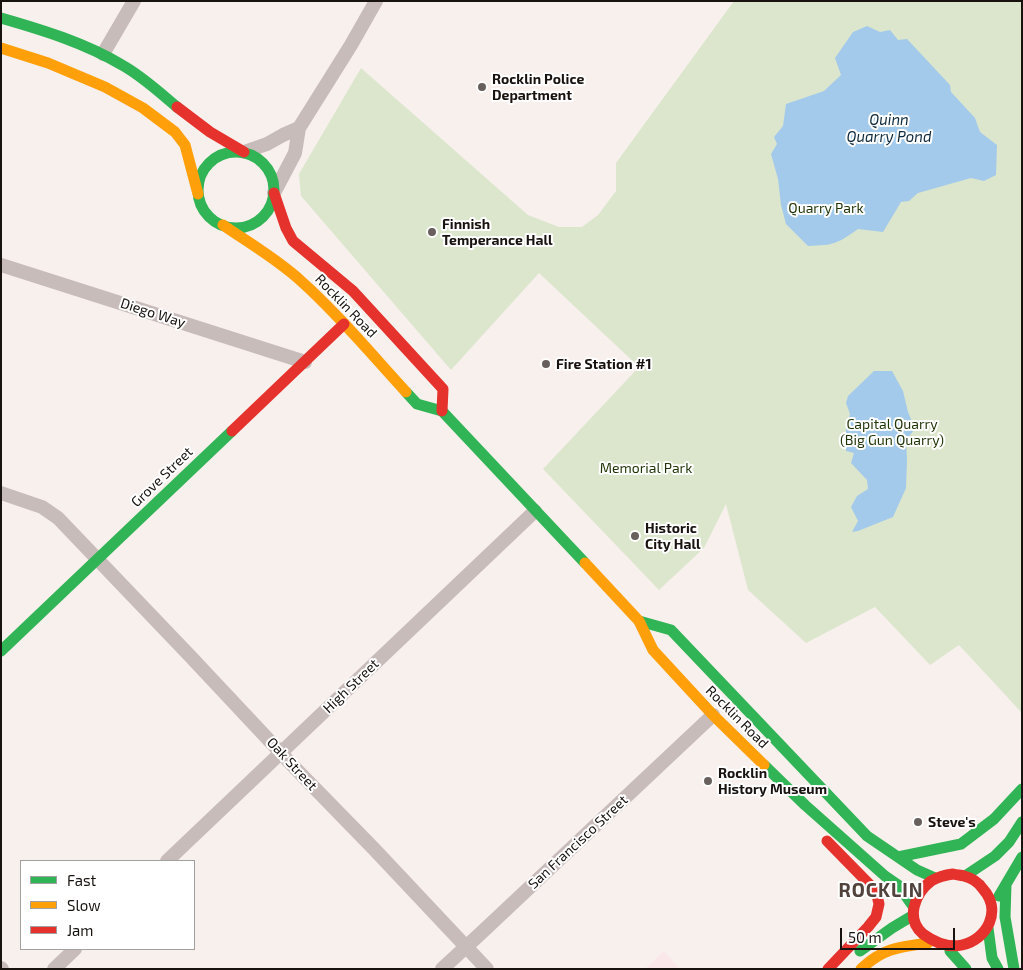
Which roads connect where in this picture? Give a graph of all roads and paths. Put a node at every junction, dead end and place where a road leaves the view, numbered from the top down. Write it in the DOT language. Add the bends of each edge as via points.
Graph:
graph roads {
  1 [pos="134,1"];
  2 [pos="376,1"];
  3 [pos="1,18"];
  4 [pos="19,35"];
  5 [pos="64,38"];
  6 [pos="2,48"];
  7 [pos="42,48"];
  8 [pos="103,54"];
  9 [pos="87,60"];
  10 [pos="299,128"];
  11 [pos="244,152"];
  12 [pos="274,193"];
  13 [pos="198,194"];
  14 [pos="223,226"];
  15 [pos="308,253"];
  16 [pos="1,265"];
  17 [pos="326,283"];
  18 [pos="340,302"];
  19 [pos="344,324"];
  20 [pos="373,339"];
  21 [pos="304,362"];
  22 [pos="427,373"];
  23 [pos="414,375"];
  24 [pos="442,411"];
  25 [pos="1,493"];
  26 [pos="535,510"];
  27 [pos="98,559"];
  28 [pos="639,621"];
  29 [pos="1,651"];
  30 [pos="729,712"];
  31 [pos="713,715"];
  32 [pos="763,743"];
  33 [pos="281,753"];
  34 [pos="789,754"];
  35 [pos="1022,789"];
  36 [pos="805,806"];
  37 [pos="1022,822"];
  38 [pos="1022,857"];
  39 [pos="898,858"];
  40 [pos="168,860"];
  41 [pos="965,876"];
  42 [pos="935,878"];
  43 [pos="1006,884"];
  44 [pos="993,906"];
  45 [pos="912,911"];
  46 [pos="988,928"];
  47 [pos="928,943"];
  48 [pos="465,947"];
  49 [pos="74,950"];
  50 [pos="950,951"];
  51 [pos="54,969"];
  52 [pos="442,969"];
  53 [pos="487,969"];
  54 [pos="828,969"];
  55 [pos="836,969"];
  56 [pos="861,969"];
  57 [pos="966,969"];
  58 [pos="998,969"];
  59 [pos="1014,969"];
  1 -- 8 [label="street"];
  2 -- 10 [label="street"];
  3 -- 5 [label="main road"];
  4 -- 5 [label="main road"];
  5 -- 8 [label="main road"];
  6 -- 7 [label="main road"];
  6 -- 13 [label="main road" via="105,86 143,108 175,132 185,145"];
  8 -- 9 [label="main road"];
  8 -- 11 [label="main road" via="153,86 206,130"];
  10 -- 11 [label="street"];
  10 -- 12 [label="street" via="294,153"];
  11 -- 12 [label="main road" via="261,160 267,167"];
  11 -- 13 [label="main road" via="226,153 210,161 202,171"];
  12 -- 14 [label="main road" via="265,214 256,222 246,227"];
  12 -- 15 [label="main road, Rocklin Road" via="286,228 294,241"];
  13 -- 14 [label="main road" via="203,210"];
  14 -- 19 [label="main road, Rocklin Road" via="300,280"];
  15 -- 17 [label="main road" via="313,268"];
  15 -- 22 [label="main road, Rocklin Road" via="353,291"];
  16 -- 21 [label="street, Diego Way"];
  18 -- 19 [label="main road"];
  19 -- 20 [label="main road" via="359,326"];
  19 -- 21 [label="main road, Grove Street"];
  19 -- 24 [label="main road, Rocklin Road" via="417,404"];
  21 -- 27 [label="main road, Grove Street"];
  22 -- 23 [label="main road" via="419,377"];
  22 -- 24 [label="main road, Rocklin Road" via="443,389"];
  24 -- 26 [label="main road, Rocklin Road"];
  25 -- 27 [label="street, Oak Street" via="42,507 58,518"];
  26 -- 28 [label="main road, Rocklin Road"];
  26 -- 33 [label="street, High Street"];
  27 -- 29 [label="main road, Grove Street"];
  27 -- 33 [label="street, Oak Street"];
  28 -- 31 [label="main road, Rocklin Road" via="653,650"];
  28 -- 34 [label="main road, Rocklin Road" via="671,630"];
  30 -- 31 [label="main road"];
  31 -- 36 [label="main road, Rocklin Road"];
  31 -- 48 [label="street, San Francisco Street"];
  32 -- 34 [label="main road"];
  33 -- 40 [label="street, High Street"];
  33 -- 48 [label="street, Oak Street"];
  34 -- 39 [label="main road, Rocklin Road" via="867,836"];
  35 -- 39 [label="main road" via="994,820 961,844"];
  36 -- 45 [label="main road, Rocklin Road" via="898,885"];
  36 -- 54 [label="main road" via="819,832 876,891 879,904 876,917"];
  37 -- 41 [label="main road" via="995,856"];
  38 -- 43 [label="main road"];
  39 -- 42 [label="main road, Rocklin Road"];
  41 -- 42 [label="main road" via="953,874"];
  41 -- 44 [label="main road" via="988,894"];
  42 -- 45 [label="main road" via="921,890"];
  43 -- 44 [label="main road"];
  43 -- 59 [label="main road" via="1005,917"];
  44 -- 46 [label="main road"];
  45 -- 47 [label="main road" via="914,924"];
  45 -- 55 [label="main road"];
  46 -- 50 [label="main road" via="972,945"];
  46 -- 58 [label="main road" via="992,958"];
  47 -- 50 [label="main road"];
  47 -- 56 [label="main road" via="885,950 868,960"];
  48 -- 52 [label="street, San Francisco Street"];
  48 -- 53 [label="street, Oak Street"];
  49 -- 51 [label="street"];
  50 -- 57 [label="main road"];
}
